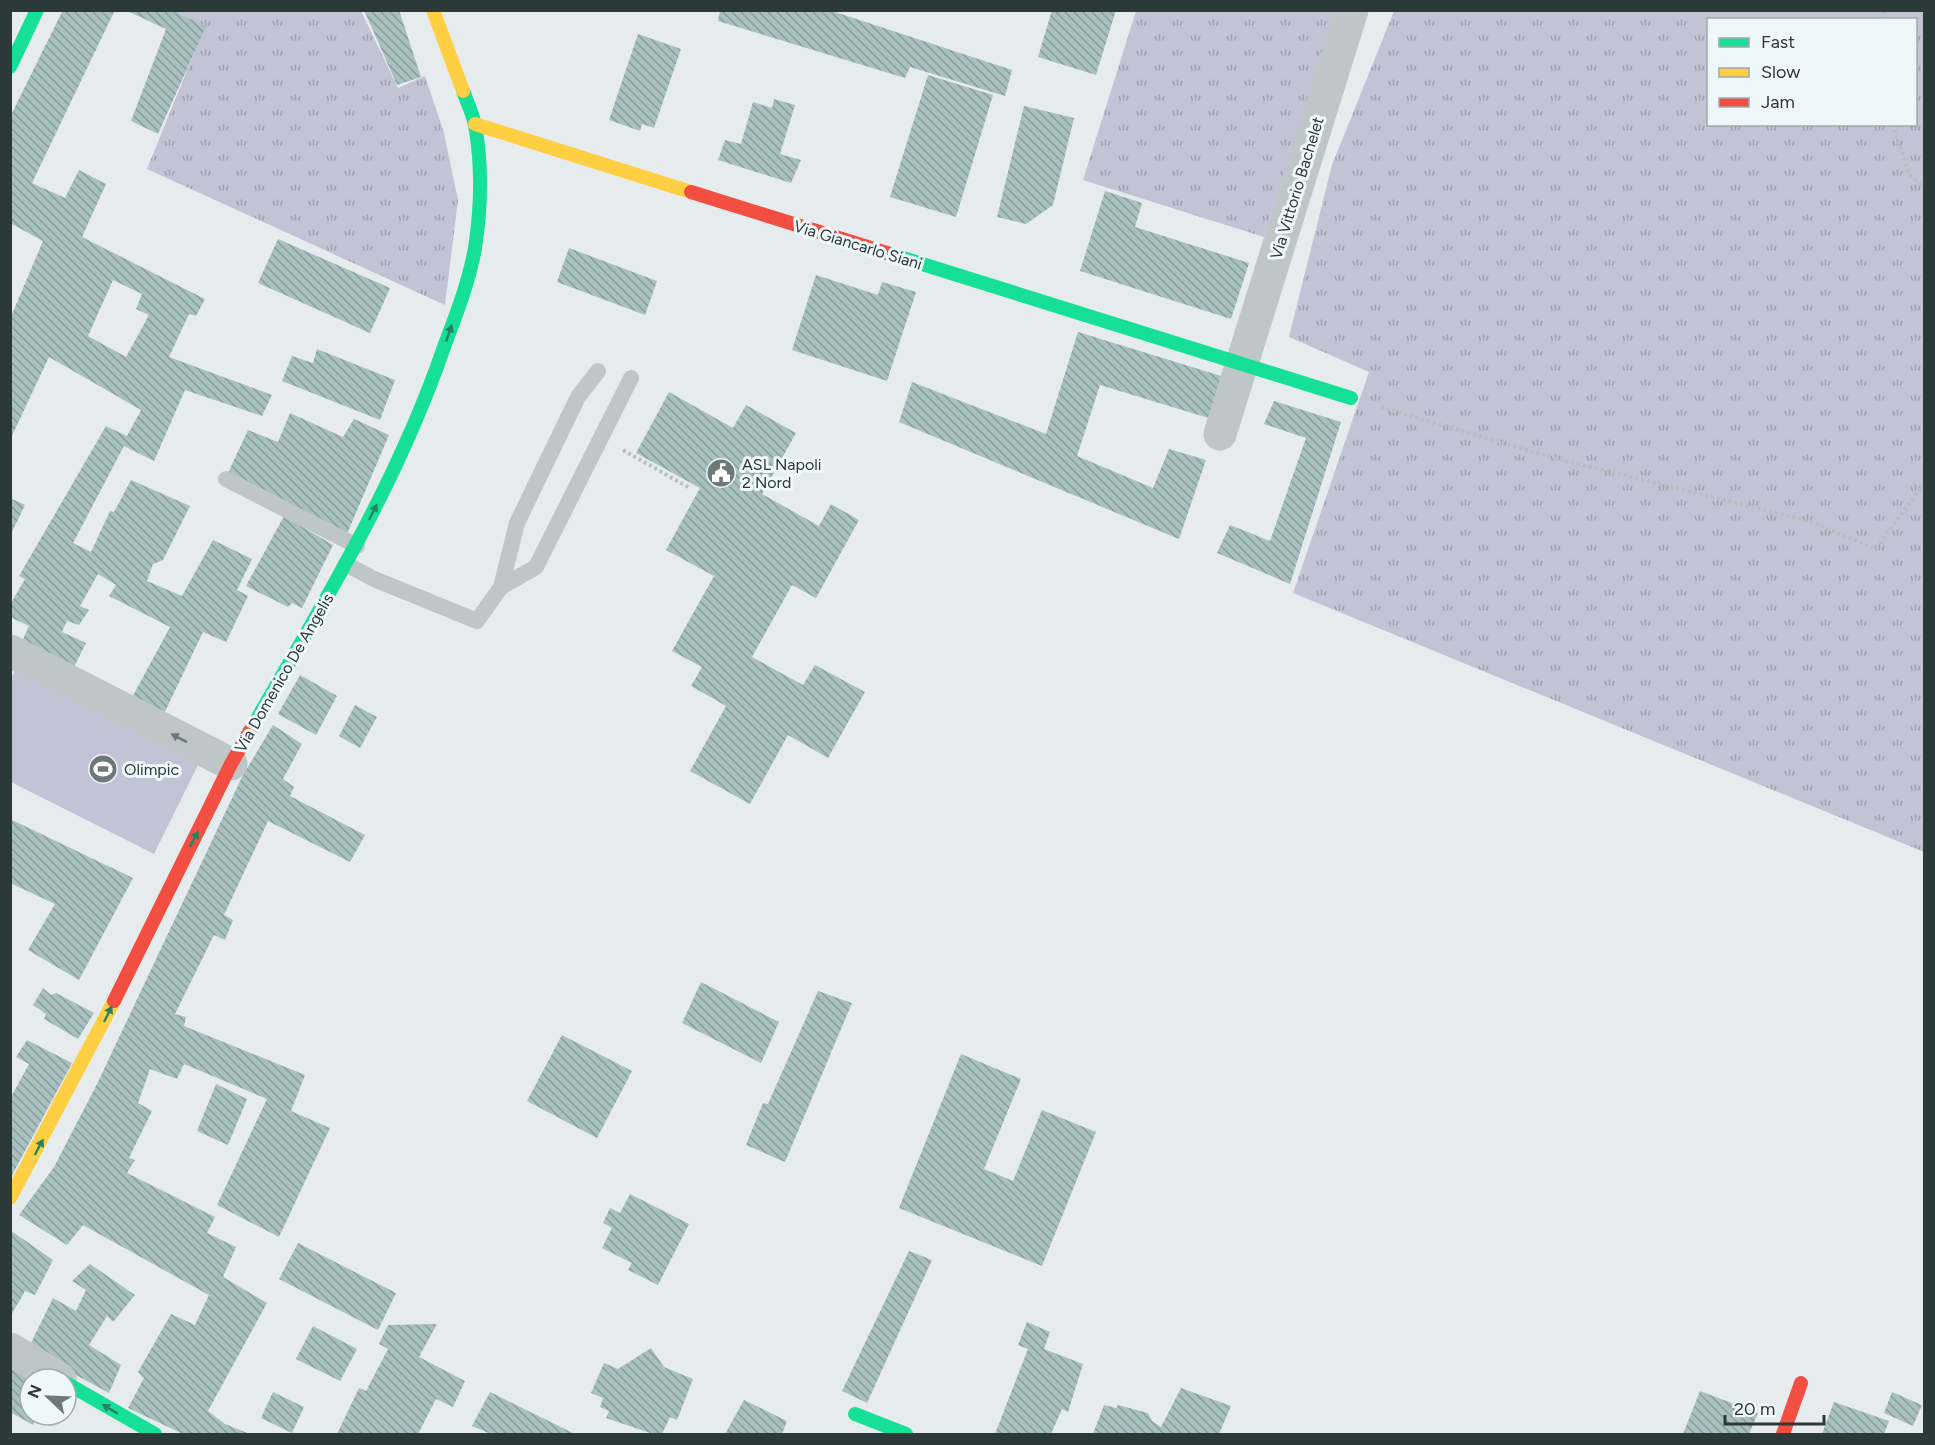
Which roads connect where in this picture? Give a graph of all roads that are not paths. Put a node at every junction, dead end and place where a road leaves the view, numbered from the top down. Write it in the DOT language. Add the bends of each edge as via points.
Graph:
graph roads {
  1 [pos="37,10"];
  2 [pos="433,10"];
  3 [pos="1352,10"];
  4 [pos="10,67"];
  5 [pos="475,124"];
  6 [pos="1242,365"];
  7 [pos="597,370"];
  8 [pos="630,378"];
  9 [pos="1351,398"];
  10 [pos="1220,434"];
  11 [pos="226,479"];
  12 [pos="357,546"];
  13 [pos="346,564"];
  14 [pos="501,587"];
  15 [pos="10,651"];
  16 [pos="231,764"];
  17 [pos="10,1198"];
  18 [pos="10,1349"];
  19 [pos="40,1367"];
  20 [pos="1802,1383"];
  21 [pos="78,1390"];
  22 [pos="855,1414"];
  23 [pos="155,1434"];
  24 [pos="906,1434"];
  25 [pos="1783,1434"];
  1 -- 4 [label="street"];
  2 -- 5 [label="street, Via Domenico De Angelis"];
  3 -- 6 [label="street, Via Vittorio Bachelet"];
  5 -- 6 [label="street, Via Giancarlo Siani"];
  12 -- 5 [label="street, Via Domenico De Angelis, one-way" via="403,453 466,285 475,246 479,185"];
  6 -- 9 [label="street, Via Giancarlo Siani"];
  6 -- 10 [label="street, Via Vittorio Bachelet"];
  7 -- 14 [label="lane" via="578,397 517,523"];
  8 -- 14 [label="lane" via="536,567"];
  11 -- 12 [label="lane"];
  12 -- 13 [label="street, Via Domenico De Angelis"];
  13 -- 14 [label="lane" via="477,621"];
  13 -- 16 [label="street, Via Domenico De Angelis"];
  16 -- 15 [label="street, one-way"];
  17 -- 16 [label="street, Via Domenico De Angelis, one-way" via="82,1066"];
  18 -- 19 [label="street"];
  20 -- 25 [label="street"];
  23 -- 21 [label="street, one-way"];
  22 -- 24 [label="street"];
}
